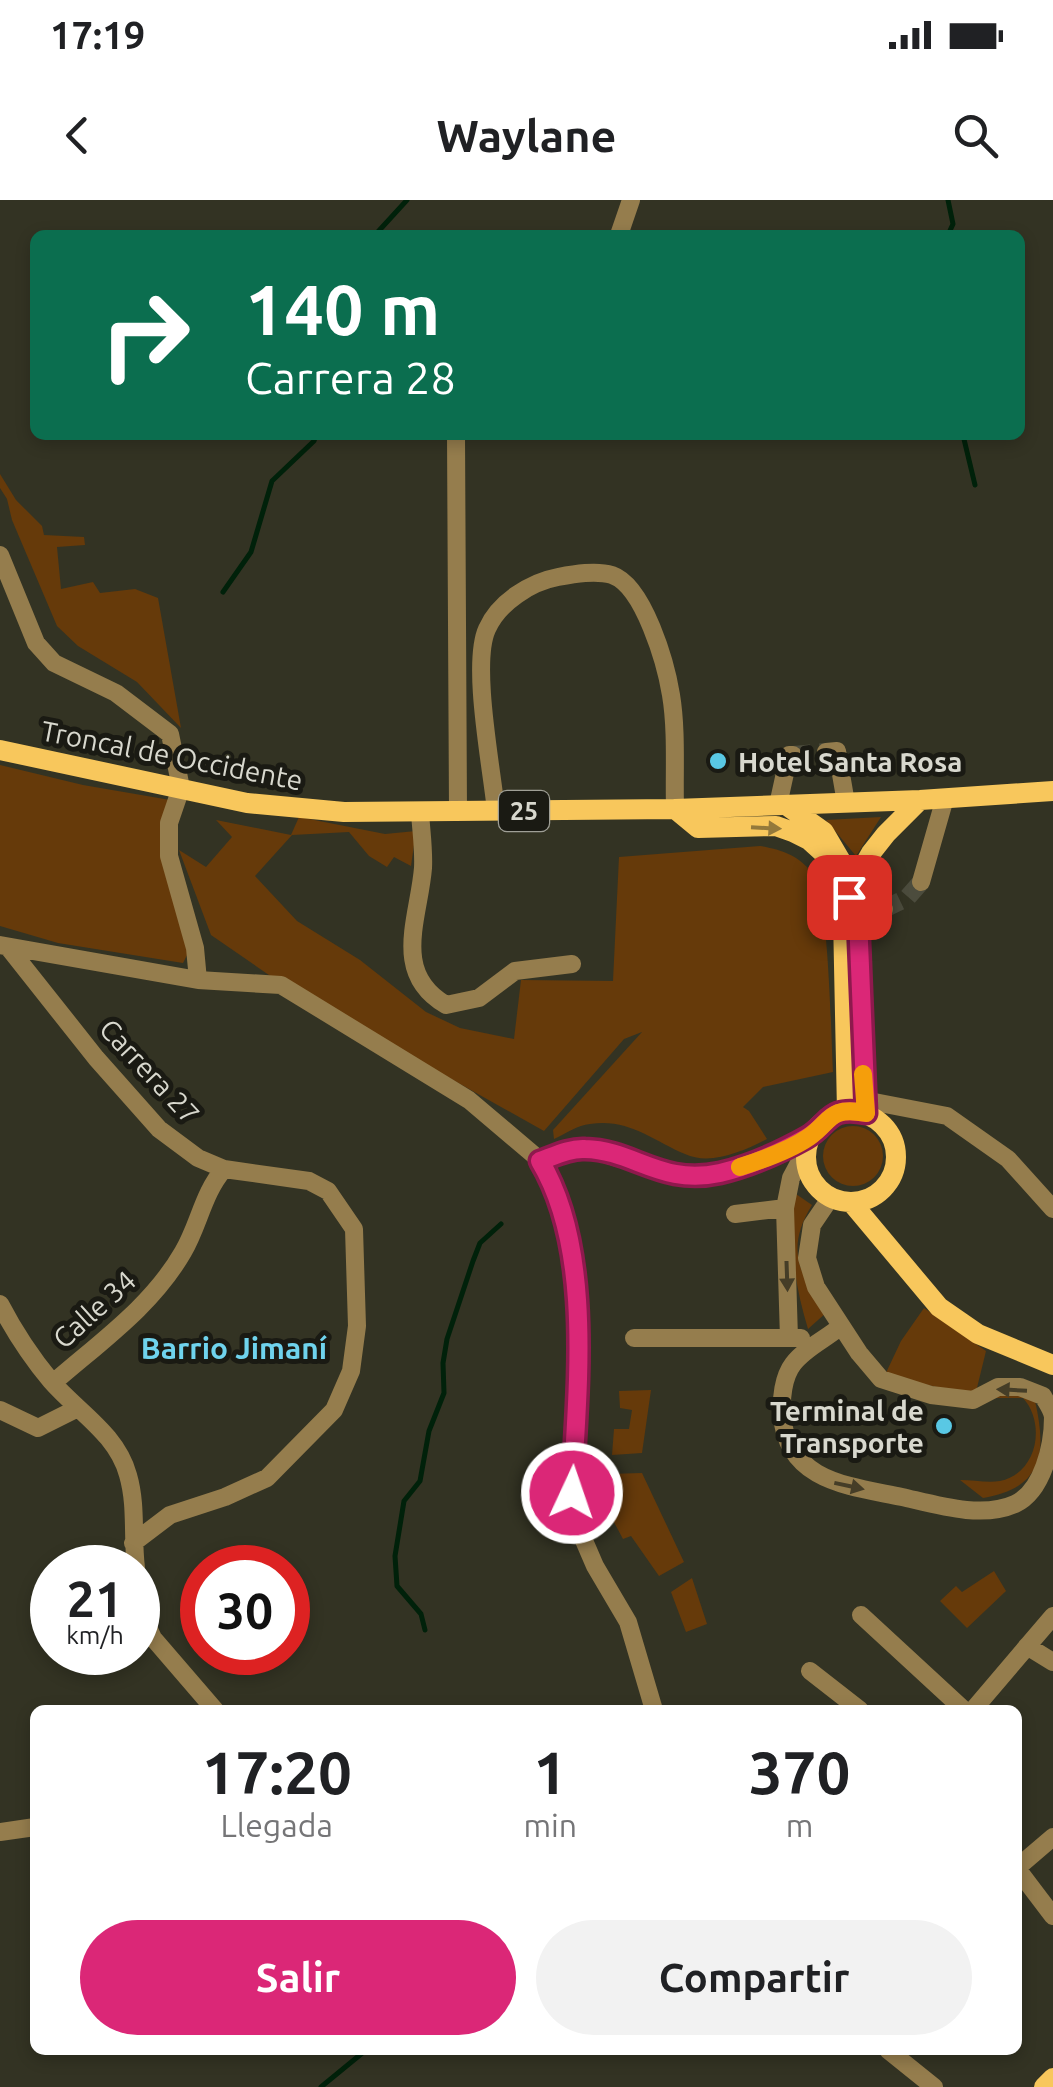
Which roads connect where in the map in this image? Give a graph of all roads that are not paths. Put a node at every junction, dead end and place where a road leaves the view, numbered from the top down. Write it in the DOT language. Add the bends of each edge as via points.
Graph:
graph roads {
  1 [pos="632,200"];
  2 [pos="622,230"];
  3 [pos="456,440"];
  4 [pos="0,555"];
  5 [pos="0,750"];
  6 [pos="826,752"];
  7 [pos="792,755"];
  8 [pos="181,788"];
  9 [pos="1053,791"];
  10 [pos="945,798"];
  11 [pos="920,800"];
  12 [pos="846,803"];
  13 [pos="782,805"];
  14 [pos="676,810"];
  15 [pos="496,811"];
  16 [pos="420,812"];
  17 [pos="458,812"];
  18 [pos="921,882"];
  19 [pos="849,897"];
  20 [pos="884,910"];
  21 [pos="858,918"];
  22 [pos="4,946"];
  23 [pos="572,964"];
  24 [pos="198,980"];
  25 [pos="859,1108"];
  26 [pos="809,1142"];
  27 [pos="540,1161"];
  28 [pos="224,1169"];
  29 [pos="841,1200"];
  30 [pos="785,1208"];
  31 [pos="1053,1210"];
  32 [pos="734,1214"];
  33 [pos="0,1304"];
  34 [pos="834,1332"];
  35 [pos="634,1338"];
  36 [pos="789,1338"];
  37 [pos="1053,1365"];
  38 [pos="53,1382"];
  39 [pos="78,1408"];
  40 [pos="0,1410"];
  41 [pos="1052,1410"];
  42 [pos="133,1543"];
  43 [pos="861,1615"];
  44 [pos="1053,1616"];
  45 [pos="160,1646"];
  46 [pos="1027,1646"];
  47 [pos="1053,1662"];
  48 [pos="810,1671"];
  49 [pos="211,1705"];
  50 [pos="653,1705"];
  51 [pos="854,1705"];
  52 [pos="959,1705"];
  53 [pos="977,1705"];
  54 [pos="30,1828"];
  55 [pos="0,1832"];
  56 [pos="1053,1836"];
  57 [pos="1022,1864"];
  58 [pos="1022,1873"];
  59 [pos="1053,1916"];
  60 [pos="894,2055"];
  61 [pos="1053,2078"];
  62 [pos="934,2087"];
  63 [pos="1044,2087"];
  1 -- 2 [label="street"];
  3 -- 17 [label="street"];
  4 -- 8 [label="street" via="36,643 54,663 116,692 170,734"];
  5 -- 8 [label="main road, Troncal de Occidente / 25"];
  6 -- 12 [label="street" via="837,751"];
  7 -- 13 [label="street"];
  8 -- 16 [label="main road, Troncal de Occidente / 25" via="247,803"];
  8 -- 24 [label="street" via="169,856"];
  9 -- 10 [label="main road, Troncal de Occidente / 25"];
  10 -- 11 [label="main road, Troncal de Occidente / 25"];
  10 -- 18 [label="street"];
  11 -- 12 [label="main road, Troncal de Occidente / 25"];
  11 -- 19 [label="main road" via="886,834"];
  12 -- 13 [label="main road, Troncal de Occidente / 25"];
  13 -- 14 [label="main road, Troncal de Occidente / 25"];
  13 -- 19 [label="main road" via="806,816 830,842 846,873"];
  14 -- 15 [label="main road, Troncal de Occidente / 25"];
  14 -- 15 [label="street" via="671,694 648,617 631,589 612,575 578,574 538,581 503,606 486,629 480,661"];
  14 -- 19 [label="main road, one-way" via="698,828 776,826 809,840 830,859"];
  15 -- 17 [label="main road, Troncal de Occidente / 25"];
  16 -- 17 [label="main road, Troncal de Occidente / 25"];
  16 -- 23 [label="street" via="423,866 412,959 429,995 446,1005 478,998 515,972"];
  19 -- 21 [label="main road"];
  19 -- 25 [label="main road" via="843,917"];
  20 -- 21 [label="street"];
  21 -- 25 [label="main road"];
  22 -- 24 [label="street"];
  22 -- 28 [label="street, Carrera 27" via="159,1129"];
  24 -- 27 [label="street" via="281,986 469,1100"];
  25 -- 26 [label="main road" via="832,1115"];
  25 -- 29 [label="main road" via="891,1134 895,1168 874,1196"];
  25 -- 31 [label="street" via="947,1116 1008,1159"];
  26 -- 27 [label="street" via="700,1176 674,1175 584,1148"];
  26 -- 29 [label="main road" via="809,1173"];
  26 -- 30 [label="street" via="790,1178"];
  27 -- 50 [label="street" via="570,1234 578,1350 576,1522 628,1622"];
  28 -- 38 [label="street, Calle 34" via="185,1250 152,1298"];
  28 -- 42 [label="street, Carrera 27" via="309,1181 328,1191 354,1229 357,1326 351,1371 334,1410 267,1478 170,1515"];
  29 -- 34 [label="street" via="812,1225 807,1258"];
  29 -- 37 [label="main road" via="939,1307 978,1334"];
  30 -- 32 [label="street"];
  30 -- 36 [label="street, one-way"];
  33 -- 38 [label="street"];
  34 -- 36 [label="street"];
  41 -- 34 [label="street, one-way" via="1042,1396 1020,1387 998,1387 973,1400 931,1395 882,1378"];
  34 -- 41 [label="street, one-way" via="791,1366 781,1398 784,1436 802,1464 830,1482 997,1510 1020,1502 1039,1480 1051,1452"];
  35 -- 36 [label="street"];
  38 -- 39 [label="street"];
  39 -- 40 [label="street" via="38,1428"];
  39 -- 42 [label="street" via="109,1437 128,1474"];
  43 -- 52 [label="street"];
  44 -- 46 [label="street"];
  45 -- 49 [label="street"];
  46 -- 47 [label="street"];
  46 -- 53 [label="street"];
  48 -- 51 [label="street"];
  54 -- 55 [label="street"];
  56 -- 57 [label="street"];
  58 -- 59 [label="street"];
  60 -- 62 [label="street"];
  61 -- 63 [label="main road"];
}
